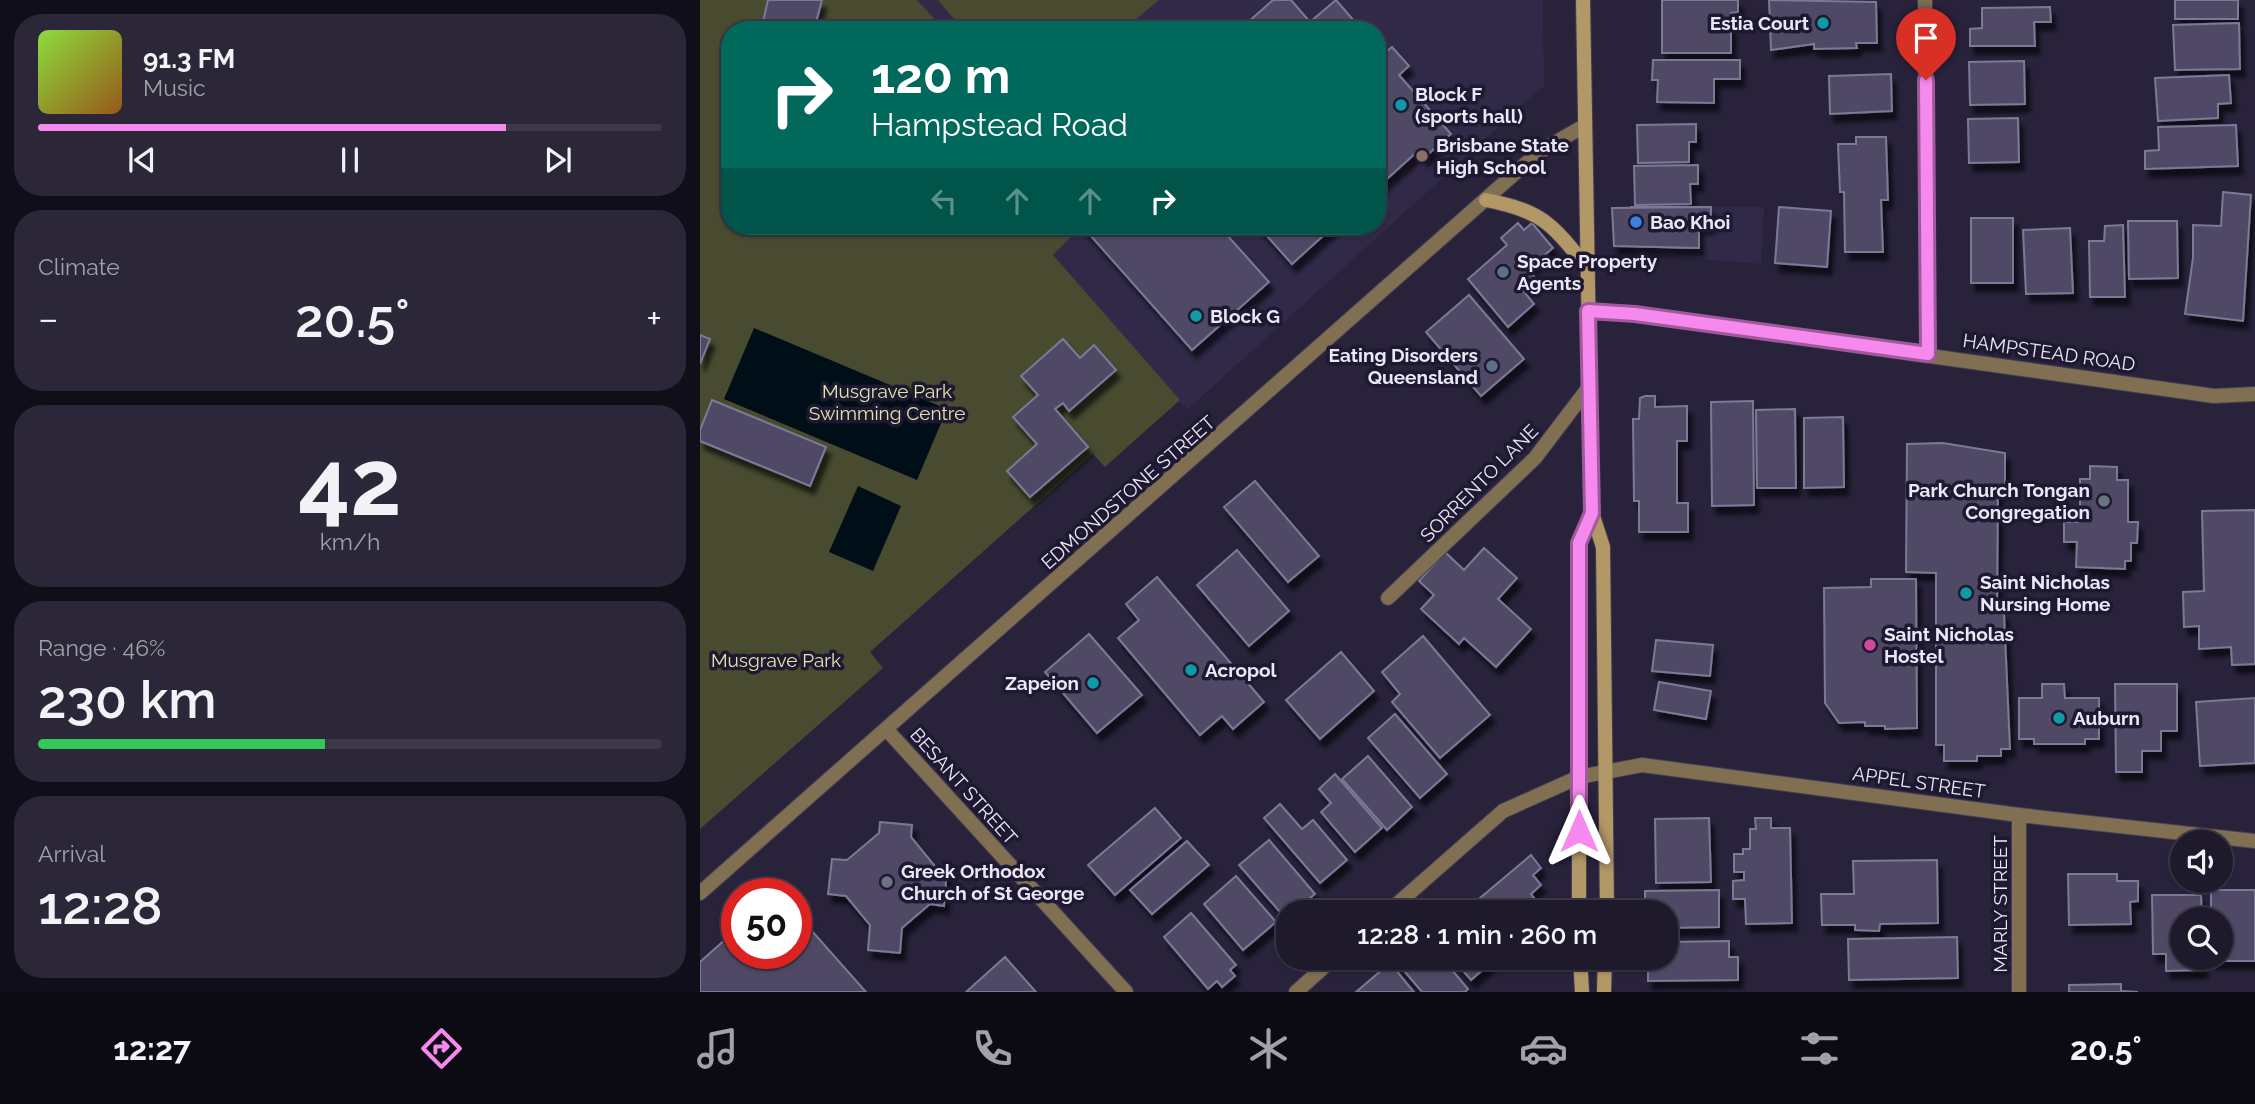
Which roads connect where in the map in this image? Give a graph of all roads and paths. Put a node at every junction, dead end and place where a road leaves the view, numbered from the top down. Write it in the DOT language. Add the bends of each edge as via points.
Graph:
graph roads {
  1 [pos="1583,0"];
  2 [pos="1925,0"];
  3 [pos="1584,126"];
  4 [pos="1486,200"];
  5 [pos="1586,266"];
  6 [pos="1588,311"];
  7 [pos="1928,354"];
  8 [pos="1589,387"];
  9 [pos="2255,394"];
  10 [pos="1592,513"];
  11 [pos="1388,598"];
  12 [pos="887,730"];
  13 [pos="1607,771"];
  14 [pos="1579,777"];
  15 [pos="2019,815"];
  16 [pos="2255,841"];
  17 [pos="700,893"];
  18 [pos="1402,900"];
  19 [pos="1579,900"];
  20 [pos="1607,900"];
  21 [pos="1321,970"];
  22 [pos="1581,970"];
  23 [pos="1605,970"];
  24 [pos="1126,992"];
  25 [pos="1296,992"];
  26 [pos="1582,992"];
  27 [pos="1604,992"];
  28 [pos="2019,992"];
  1 -- 3 [label="main road"];
  2 -- 7 [label="street"];
  3 -- 4 [label="street, EDMONDSTONE STREET" via="1539,152"];
  3 -- 5 [label="main road"];
  4 -- 5 [label="main road" via="1516,206 1544,219"];
  4 -- 12 [label="street, EDMONDSTONE STREET"];
  5 -- 6 [label="main road"];
  6 -- 7 [label="street, HAMPSTEAD ROAD"];
  6 -- 8 [label="main road"];
  7 -- 9 [label="street, HAMPSTEAD ROAD" via="2214,396"];
  8 -- 10 [label="main road"];
  8 -- 11 [label="street, SORRENTO LANE" via="1535,458"];
  10 -- 13 [label="main road" via="1603,547"];
  10 -- 14 [label="main road" via="1579,543"];
  12 -- 17 [label="street, EDMONDSTONE STREET"];
  12 -- 24 [label="street, BESANT STREET"];
  13 -- 14 [label="street, APPEL STREET"];
  13 -- 15 [label="street, APPEL STREET" via="1642,765"];
  13 -- 20 [label="main road"];
  14 -- 18 [label="street, APPEL STREET" via="1503,811"];
  14 -- 19 [label="main road"];
  15 -- 16 [label="street, APPEL STREET"];
  15 -- 28 [label="street, MARLY STREET"];
  21 -- 25 [label="street"];
  22 -- 26 [label="main road"];
  23 -- 27 [label="main road"];
}
